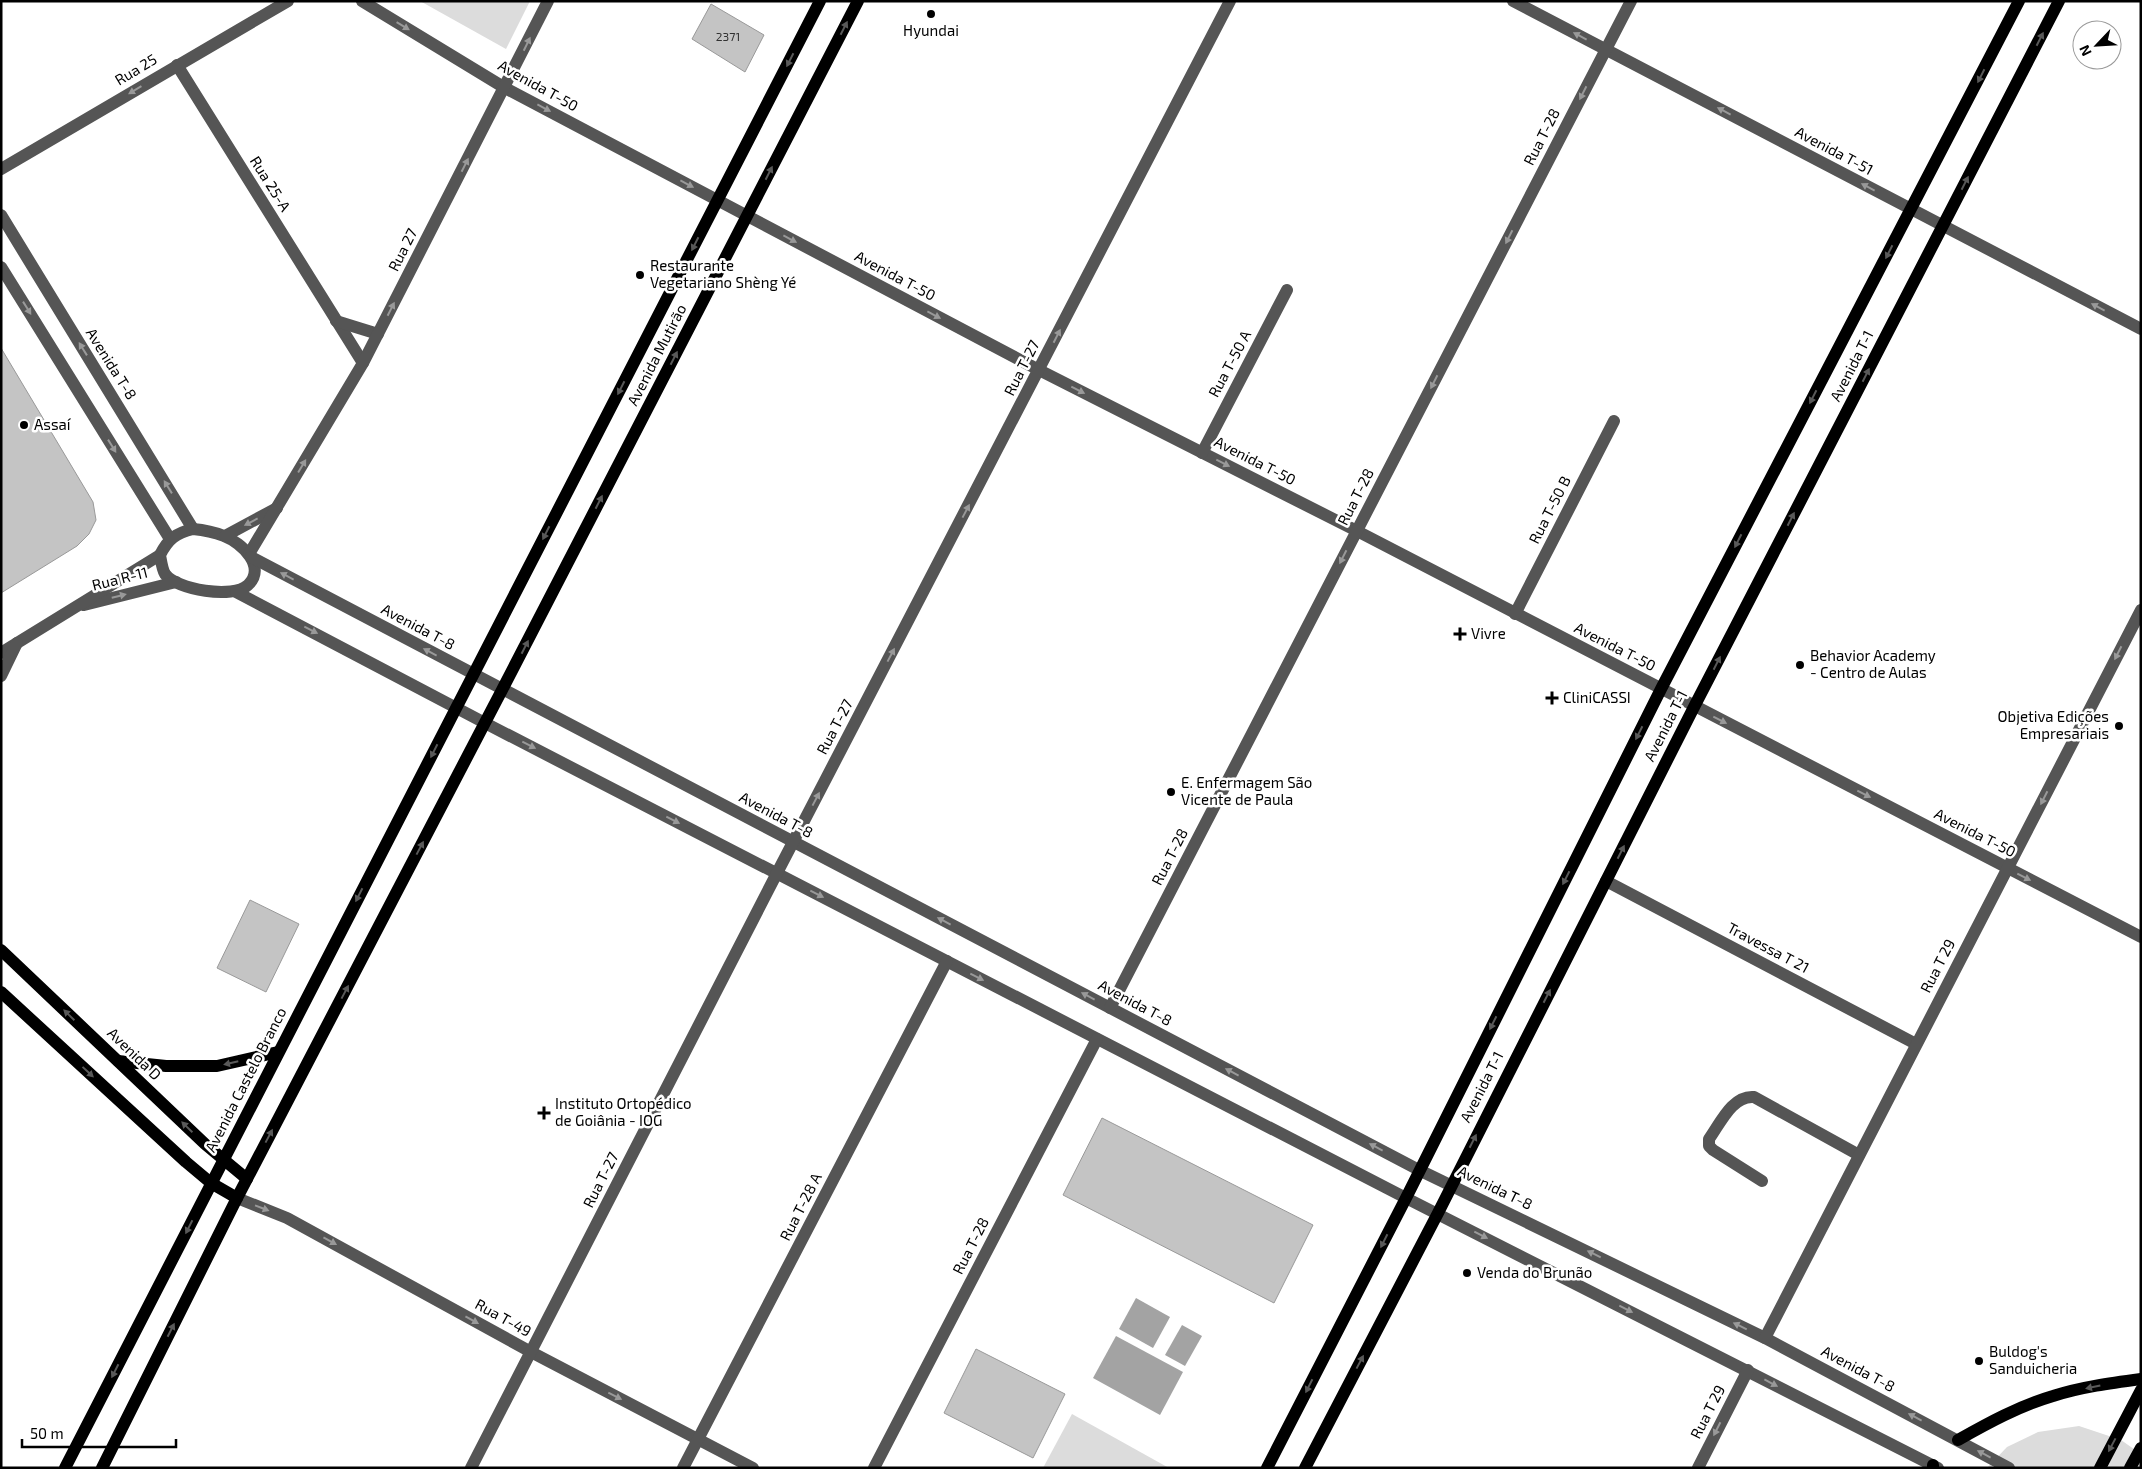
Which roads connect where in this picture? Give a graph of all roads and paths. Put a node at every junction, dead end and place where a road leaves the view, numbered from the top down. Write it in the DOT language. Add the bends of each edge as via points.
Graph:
graph roads {
  1 [pos="288,1"];
  2 [pos="362,1"];
  3 [pos="548,1"];
  4 [pos="820,1"];
  5 [pos="858,1"];
  6 [pos="1230,1"];
  7 [pos="1513,1"];
  8 [pos="1631,1"];
  9 [pos="2019,1"];
  10 [pos="2059,1"];
  11 [pos="1606,50"];
  12 [pos="177,65"];
  13 [pos="505,88"];
  14 [pos="1,169"];
  15 [pos="718,201"];
  16 [pos="1911,209"];
  17 [pos="1,215"];
  18 [pos="747,216"];
  19 [pos="1943,226"];
  20 [pos="1,266"];
  21 [pos="1287,290"];
  22 [pos="336,321"];
  23 [pos="2141,330"];
  24 [pos="378,334"];
  25 [pos="362,363"];
  26 [pos="1039,370"];
  27 [pos="1614,421"];
  28 [pos="1202,453"];
  29 [pos="277,508"];
  30 [pos="194,529"];
  31 [pos="1357,531"];
  32 [pos="225,536"];
  33 [pos="170,539"];
  34 [pos="160,555"];
  35 [pos="250,555"];
  36 [pos="176,582"];
  37 [pos="236,592"];
  38 [pos="72,608"];
  39 [pos="2141,610"];
  40 [pos="1516,614"];
  41 [pos="17,643"];
  42 [pos="1,653"];
  43 [pos="473,675"];
  44 [pos="1,676"];
  45 [pos="1661,689"];
  46 [pos="502,690"];
  47 [pos="1694,706"];
  48 [pos="456,708"];
  49 [pos="485,723"];
  50 [pos="793,842"];
  51 [pos="2007,868"];
  52 [pos="777,873"];
  53 [pos="1606,881"];
  54 [pos="2141,937"];
  55 [pos="1,950"];
  56 [pos="946,961"];
  57 [pos="1,992"];
  58 [pos="1110,1008"];
  59 [pos="1097,1039"];
  60 [pos="1916,1044"];
  61 [pos="278,1052"];
  62 [pos="118,1061"];
  63 [pos="1859,1155"];
  64 [pos="223,1160"];
  65 [pos="1419,1170"];
  66 [pos="247,1179"];
  67 [pos="1762,1181"];
  68 [pos="211,1183"];
  69 [pos="1451,1185"];
  70 [pos="237,1198"];
  71 [pos="1406,1198"];
  72 [pos="1438,1213"];
  73 [pos="1766,1338"];
  74 [pos="531,1352"];
  75 [pos="1748,1370"];
  76 [pos="2141,1379"];
  77 [pos="2141,1390"];
  78 [pos="698,1439"];
  79 [pos="1958,1440"];
  80 [pos="2141,1448"];
  81 [pos="1935,1467"];
  82 [pos="65,1468"];
  83 [pos="102,1468"];
  84 [pos="470,1468"];
  85 [pos="683,1468"];
  86 [pos="753,1468"];
  87 [pos="874,1468"];
  88 [pos="1267,1468"];
  89 [pos="1305,1468"];
  90 [pos="1698,1468"];
  91 [pos="2010,1468"];
  92 [pos="2100,1468"];
  93 [pos="2130,1468"];
  1 -- 12 [label="street, Rua 25"];
  2 -- 13 [label="street, Avenida T-50, one-way"];
  13 -- 3 [label="street, Rua 27, one-way"];
  4 -- 15 [label="main road, Avenida Mutirão, one-way"];
  18 -- 5 [label="main road, Avenida Mutirão, one-way"];
  26 -- 6 [label="street, Rua T-27, one-way"];
  11 -- 7 [label="street, Avenida T-51, one-way"];
  8 -- 11 [label="street, Rua T-28"];
  9 -- 16 [label="main road, Avenida T-1, one-way"];
  19 -- 10 [label="main road, Avenida T-1, one-way"];
  16 -- 11 [label="street, Avenida T-51, one-way"];
  11 -- 31 [label="street, Rua T-28, one-way"];
  12 -- 14 [label="street, Rua 25, one-way"];
  12 -- 22 [label="street, Rua 25-A"];
  13 -- 15 [label="street, Avenida T-50, one-way"];
  24 -- 13 [label="street, Rua 27, one-way"];
  15 -- 18 [label="street, Avenida T-50"];
  15 -- 43 [label="main road, Avenida Mutirão, one-way"];
  16 -- 19 [label="street, Avenida T-51"];
  16 -- 45 [label="main road, Avenida T-1, one-way"];
  30 -- 17 [label="street, Avenida T-8, one-way"];
  18 -- 26 [label="street, Avenida T-50, one-way"];
  46 -- 18 [label="main road, Avenida Mutirão, one-way"];
  23 -- 19 [label="street, Avenida T-51, one-way"];
  47 -- 19 [label="main road, Avenida T-1, one-way"];
  20 -- 33 [label="street, one-way"];
  21 -- 28 [label="street, Rua T-50 A"];
  22 -- 24 [label="street"];
  22 -- 25 [label="street, Rua 25-A"];
  24 -- 25 [label="street, Rua 27"];
  29 -- 25 [label="street, Rua 27, one-way"];
  26 -- 28 [label="street, Avenida T-50, one-way"];
  50 -- 26 [label="street, Rua T-27, one-way"];
  27 -- 40 [label="street, Rua T-50 B"];
  28 -- 31 [label="street, Avenida T-50, one-way"];
  29 -- 32 [label="street, one-way"];
  29 -- 35 [label="street, Rua 27"];
  30 -- 32 [label="street"];
  30 -- 33 [label="street" via="179,532"];
  31 -- 40 [label="street, Avenida T-50"];
  31 -- 58 [label="street, Rua T-28, one-way"];
  32 -- 35 [label="street"];
  33 -- 34 [label="street"];
  34 -- 36 [label="street" via="165,574"];
  34 -- 38 [label="street, Rua R-11"];
  35 -- 37 [label="street" via="255,568 254,578"];
  43 -- 35 [label="street, Avenida T-8, one-way"];
  36 -- 37 [label="street" via="215,592"];
  38 -- 36 [label="street, Rua R-11, one-way"];
  37 -- 48 [label="street, one-way"];
  38 -- 41 [label="street, Rua R-11"];
  39 -- 51 [label="street, Rua T 29, one-way"];
  40 -- 45 [label="street, Avenida T-50"];
  41 -- 42 [label="street, Rua R-11"];
  41 -- 44 [label="street"];
  43 -- 46 [label="street, Avenida T-8"];
  43 -- 48 [label="main road, Avenida Mutirão"];
  45 -- 47 [label="street, Avenida T-50"];
  45 -- 65 [label="main road, Avenida T-1, one-way"];
  46 -- 49 [label="main road, Avenida Mutirão"];
  46 -- 50 [label="street, Avenida T-8"];
  47 -- 51 [label="street, Avenida T-50, one-way"];
  53 -- 47 [label="main road, Avenida T-1, one-way"];
  48 -- 49 [label="street"];
  48 -- 61 [label="main road, Avenida Castelo Branco, one-way"];
  49 -- 52 [label="street, one-way"];
  66 -- 49 [label="main road, one-way"];
  50 -- 52 [label="street, Rua T-27"];
  58 -- 50 [label="street, Avenida T-8, one-way"];
  51 -- 54 [label="street, Avenida T-50, one-way"];
  51 -- 60 [label="street, Rua T 29"];
  52 -- 56 [label="street, one-way"];
  52 -- 74 [label="street, Rua T-27"];
  53 -- 60 [label="street, Travessa T 21"];
  69 -- 53 [label="main road, Avenida T-1, one-way"];
  62 -- 55 [label="main road, Avenida D, one-way"];
  56 -- 59 [label="street, one-way"];
  56 -- 78 [label="street, Rua T-28 A"];
  57 -- 68 [label="main road, one-way"];
  65 -- 58 [label="street, Avenida T-8, one-way"];
  59 -- 71 [label="street"];
  59 -- 87 [label="street, Rua T-28"];
  60 -- 63 [label="street, Rua T 29"];
  61 -- 62 [label="main road, one-way" via="217,1066 166,1066"];
  61 -- 64 [label="main road, Avenida Castelo Branco"];
  64 -- 62 [label="main road, Avenida D, one-way"];
  63 -- 67 [label="street" via="1754,1097 1746,1096 1734,1104 1709,1139 1709,1146"];
  63 -- 73 [label="street, Rua T 29"];
  64 -- 66 [label="main road, Avenida D"];
  64 -- 68 [label="main road, Avenida Castelo Branco"];
  65 -- 69 [label="street, Avenida T-8"];
  65 -- 71 [label="main road, Avenida T-1"];
  66 -- 70 [label="main road"];
  68 -- 70 [label="main road"];
  68 -- 82 [label="main road, Avenida Castelo Branco, one-way"];
  69 -- 72 [label="main road, Avenida T-1"];
  73 -- 69 [label="street, Avenida T-8, one-way"];
  70 -- 74 [label="street, Rua T-49, one-way" via="287,1218"];
  83 -- 70 [label="main road, one-way"];
  71 -- 72 [label="street"];
  71 -- 88 [label="main road, Avenida T-1, one-way"];
  72 -- 75 [label="street, one-way"];
  89 -- 72 [label="main road, Avenida T-1, one-way"];
  79 -- 73 [label="street, Avenida T-8, one-way"];
  74 -- 78 [label="street, Rua T-49, one-way"];
  74 -- 84 [label="street, Rua T-27"];
  75 -- 81 [label="street, one-way"];
  75 -- 90 [label="street, Rua T 29, one-way"];
  76 -- 79 [label="main road, one-way" via="2053,1396 1996,1418"];
  77 -- 92 [label="main road, one-way"];
  78 -- 85 [label="street, Rua T-28 A"];
  78 -- 86 [label="street, Rua T-49"];
  91 -- 79 [label="street, Avenida T-8, one-way"];
  80 -- 93 [label="main road"];
}
